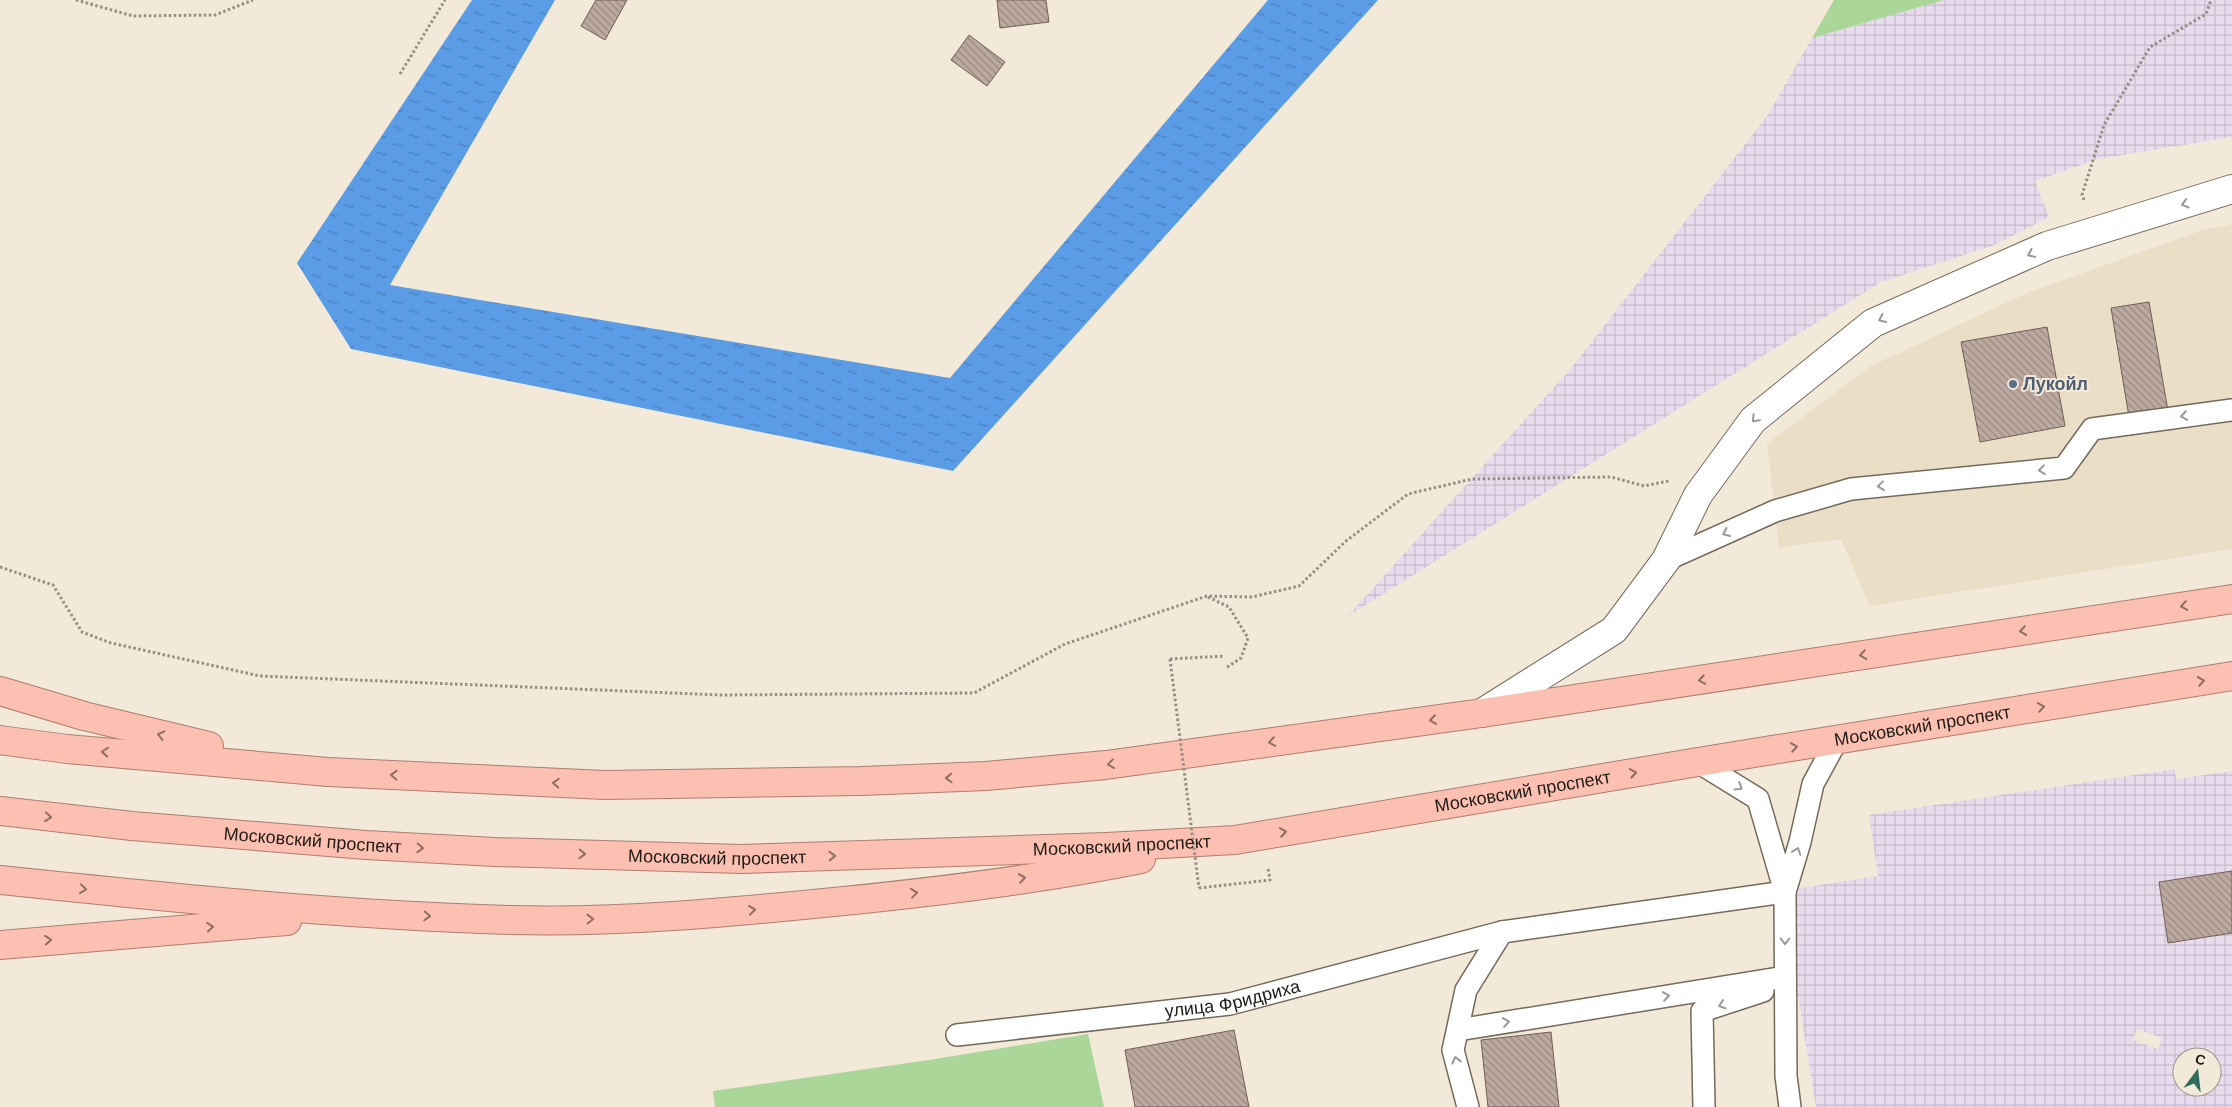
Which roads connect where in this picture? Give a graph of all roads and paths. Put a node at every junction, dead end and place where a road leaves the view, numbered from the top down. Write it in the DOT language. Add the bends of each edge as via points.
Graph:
graph roads {
  1 [pos="76,0"];
  2 [pos="253,0"];
  3 [pos="445,0"];
  4 [pos="2211,0"];
  5 [pos="400,74"];
  6 [pos="2232,189"];
  7 [pos="2095,232"];
  8 [pos="2232,410"];
  9 [pos="1678,479"];
  10 [pos="1666,560"];
  11 [pos="0,567"];
  12 [pos="1207,596"];
  13 [pos="2232,599"];
  14 [pos="1225,656"];
  15 [pos="1226,668"];
  16 [pos="2232,676"];
  17 [pos="0,691"];
  18 [pos="1482,713"];
  19 [pos="0,740"];
  20 [pos="1837,740"];
  21 [pos="1698,762"];
  22 [pos="328,772"];
  23 [pos="0,811"];
  24 [pos="1235,840"];
  25 [pos="0,880"];
  26 [pos="1270,880"];
  27 [pos="1784,892"];
  28 [pos="379,914"];
  29 [pos="1502,932"];
  30 [pos="0,945"];
  31 [pos="1785,981"];
  32 [pos="1458,1030"];
  33 [pos="957,1035"];
  34 [pos="1468,1107"];
  35 [pos="1704,1107"];
  36 [pos="1790,1107"];
  1 -- 2 [label="path" via="133,16 215,15"];
  3 -- 5 [label="path"];
  4 -- 7 [label="path" via="2206,14 2150,48 2104,125 2082,195"];
  6 -- 7 [label="main road, one-way"];
  7 -- 10 [label="main road, one-way" via="2048,246 1873,323 1752,420 1698,495"];
  8 -- 10 [label="lane, one-way" via="2092,429 2064,468 1851,489 1774,511"];
  9 -- 12 [label="path" via="1644,486 1611,477 1472,479 1408,494 1346,541 1299,586 1252,597"];
  10 -- 18 [label="main road" via="1614,630"];
  11 -- 12 [label="path" via="54,586 82,632 111,643 260,676 721,695 974,693 1065,644"];
  12 -- 15 [label="path" via="1230,607 1248,638 1241,658"];
  13 -- 18 [label="highway, one-way"];
  14 -- 26 [label="path, bridge" via="1170,659 1199,888"];
  20 -- 16 [label="highway, Московский проспект, one-way"];
  22 -- 17 [label="highway, one-way" via="84,716"];
  18 -- 22 [label="highway, one-way" via="1106,765 986,776 605,785"];
  22 -- 19 [label="highway, one-way"];
  21 -- 20 [label="highway, Московский проспект, one-way"];
  27 -- 20 [label="lane, one-way" via="1813,784"];
  24 -- 21 [label="highway, Московский проспект, one-way"];
  21 -- 27 [label="lane, one-way" via="1758,799"];
  23 -- 24 [label="highway, Московский проспект, one-way" via="132,826 366,845 742,859"];
  28 -- 24 [label="highway, one-way" via="513,920 719,914 973,886 1118,864"];
  25 -- 28 [label="highway, one-way"];
  27 -- 29 [label="lane, улица Фридриха"];
  27 -- 31 [label="lane, one-way"];
  30 -- 28 [label="highway, one-way"];
  29 -- 32 [label="lane" via="1466,990"];
  29 -- 33 [label="lane, улица Фридриха" via="1230,1004"];
  32 -- 31 [label="lane, one-way"];
  31 -- 35 [label="lane, one-way" via="1702,1011"];
  31 -- 36 [label="lane" via="1786,1076"];
  34 -- 32 [label="lane, one-way" via="1453,1050"];
}
